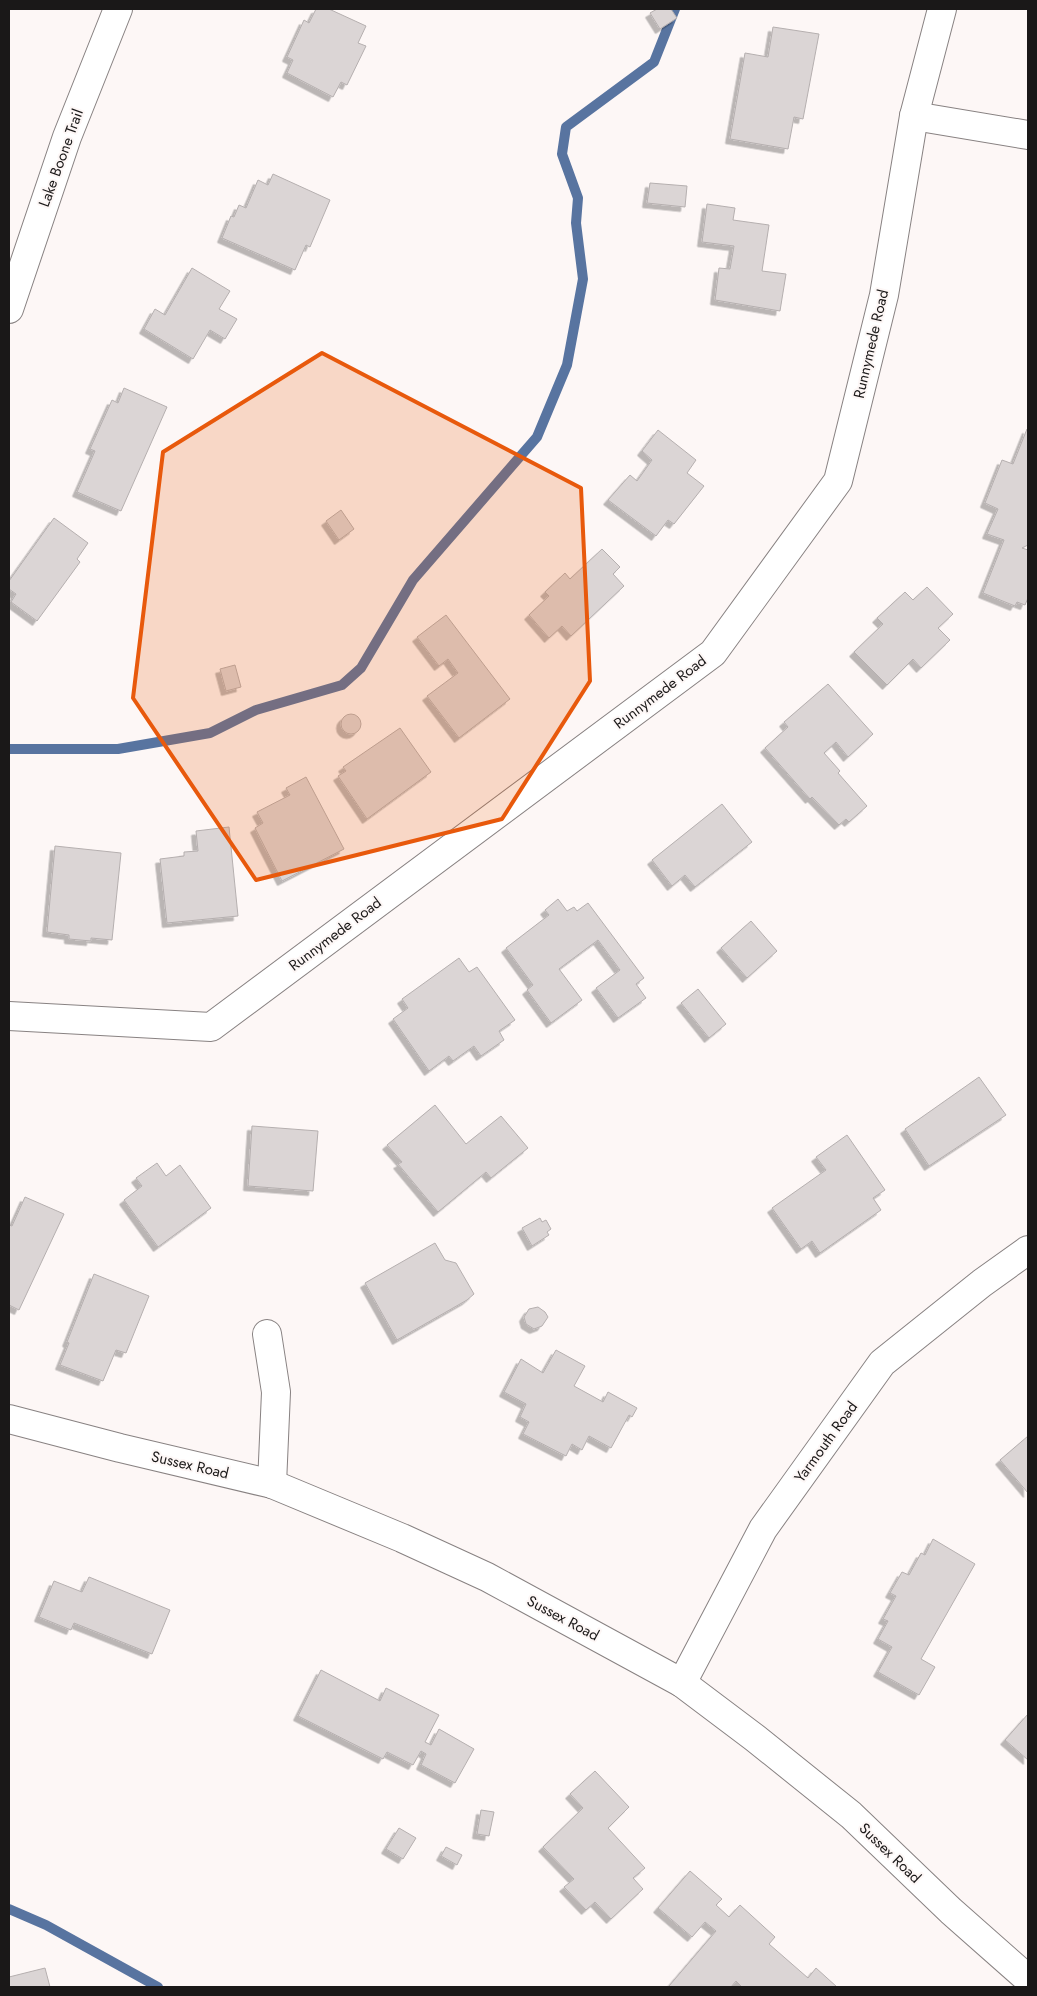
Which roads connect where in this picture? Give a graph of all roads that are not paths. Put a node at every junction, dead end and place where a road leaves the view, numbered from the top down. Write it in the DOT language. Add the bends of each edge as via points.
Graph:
graph roads {
  1 [pos="118,9"];
  2 [pos="942,9"];
  3 [pos="914,116"];
  4 [pos="1028,135"];
  5 [pos="9,309"];
  6 [pos="9,1016"];
  7 [pos="1028,1250"];
  8 [pos="267,1334"];
  9 [pos="9,1419"];
  10 [pos="272,1484"];
  11 [pos="682,1683"];
  12 [pos="1028,1979"];
  1 -- 5 [label="street, Lake Boone Trail" via="67,137"];
  2 -- 3 [label="street, Runnymede Road"];
  3 -- 4 [label="street"];
  3 -- 6 [label="street, Runnymede Road" via="884,296 838,481 713,653 211,1026"];
  7 -- 11 [label="street, Yarmouth Road" via="882,1363 763,1529"];
  8 -- 10 [label="street" via="276,1392"];
  9 -- 10 [label="street, Sussex Road"];
  10 -- 11 [label="street, Sussex Road" via="486,1577"];
  11 -- 12 [label="street, Sussex Road" via="850,1815"];
}
